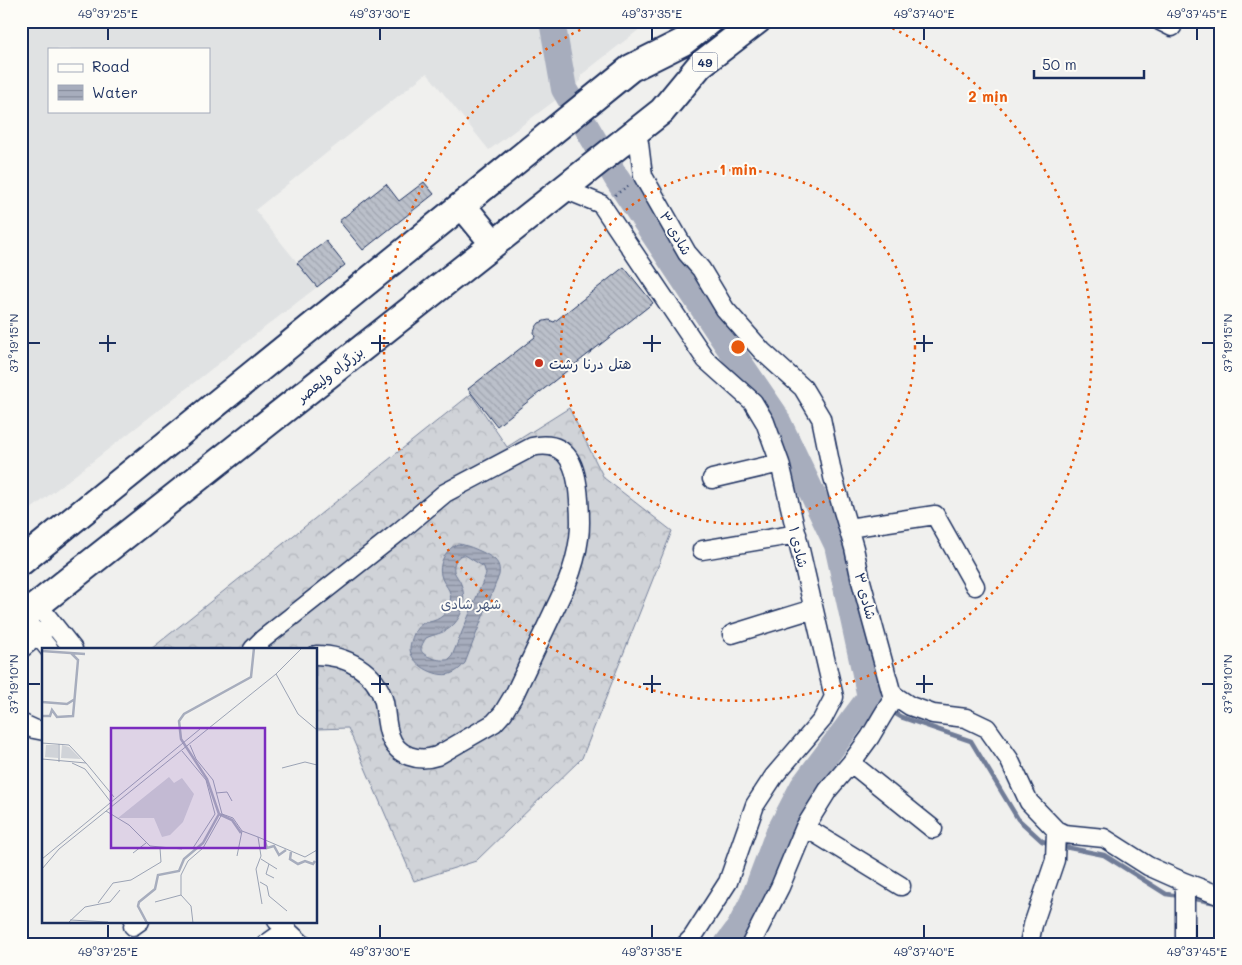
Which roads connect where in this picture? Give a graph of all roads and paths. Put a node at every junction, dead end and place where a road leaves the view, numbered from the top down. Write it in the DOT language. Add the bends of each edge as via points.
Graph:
graph roads {
  1 [pos="710,21"];
  2 [pos="757,21"];
  3 [pos="633,134"];
  4 [pos="643,176"];
  5 [pos="568,185"];
  6 [pos="601,204"];
  7 [pos="462,206"];
  8 [pos="494,244"];
  9 [pos="780,464"];
  10 [pos="712,479"];
  11 [pos="848,528"];
  12 [pos="797,534"];
  13 [pos="702,550"];
  14 [pos="22,560"];
  15 [pos="975,586"];
  16 [pos="813,609"];
  17 [pos="37,625"];
  18 [pos="732,634"];
  19 [pos="72,648"];
  20 [pos="254,648"];
  21 [pos="21,649"];
  22 [pos="318,655"];
  23 [pos="895,696"];
  24 [pos="21,723"];
  25 [pos="42,731"];
  26 [pos="851,763"];
  27 [pos="805,827"];
  28 [pos="933,829"];
  29 [pos="1056,830"];
  30 [pos="901,886"];
  31 [pos="1184,887"];
  32 [pos="1221,896"];
  33 [pos="282,926"];
  34 [pos="266,944"];
  35 [pos="302,944"];
  36 [pos="686,944"];
  37 [pos="750,944"];
  38 [pos="1029,944"];
  39 [pos="1185,944"];
  1 -- 7 [label="highway, 49" via="683,42 631,68"];
  2 -- 3 [label="highway, بزرگراه ولیعصر / 49" via="700,65 662,112"];
  3 -- 4 [label="street, شادی ۳" via="639,143"];
  3 -- 5 [label="highway, بزرگراه ولیعصر"];
  4 -- 6 [label="path"];
  4 -- 11 [label="street, شادی ۳" via="687,253 701,268 725,309 803,388 822,418 833,477"];
  5 -- 6 [label="street"];
  5 -- 8 [label="highway, بزرگراه ولیعصر"];
  6 -- 9 [label="street, شادی ۱" via="706,360 753,402 765,422"];
  7 -- 8 [label="highway"];
  7 -- 14 [label="highway"];
  8 -- 17 [label="highway, بزرگراه ولیعصر"];
  9 -- 10 [label="street"];
  9 -- 12 [label="street, شادی ۱"];
  11 -- 15 [label="street" via="935,515"];
  11 -- 23 [label="street, شادی ۳" via="891,691"];
  12 -- 13 [label="street"];
  12 -- 16 [label="street, شادی ۱"];
  16 -- 18 [label="street"];
  16 -- 36 [label="street, شادی ۱" via="834,697 822,720 774,776 755,805 728,882"];
  17 -- 19 [label="street"];
  17 -- 21 [label="street"];
  20 -- 22 [label="street" via="445,493 532,447 551,446 562,451 571,461 578,481 580,512 573,568 515,693 494,723 437,756 412,758 392,742 384,701 369,676 348,660"];
  23 -- 26 [label="street"];
  23 -- 29 [label="street" via="910,706 933,714 966,718 987,728 1009,760 1029,802"];
  24 -- 25 [label="street"];
  26 -- 27 [label="street" via="828,790"];
  26 -- 28 [label="street"];
  27 -- 30 [label="street"];
  27 -- 37 [label="street" via="780,887"];
  29 -- 31 [label="street" via="1064,834 1104,838"];
  29 -- 38 [label="street" via="1056,860"];
  31 -- 32 [label="street"];
  31 -- 39 [label="street"];
  33 -- 34 [label="street"];
  33 -- 35 [label="street"];
}
